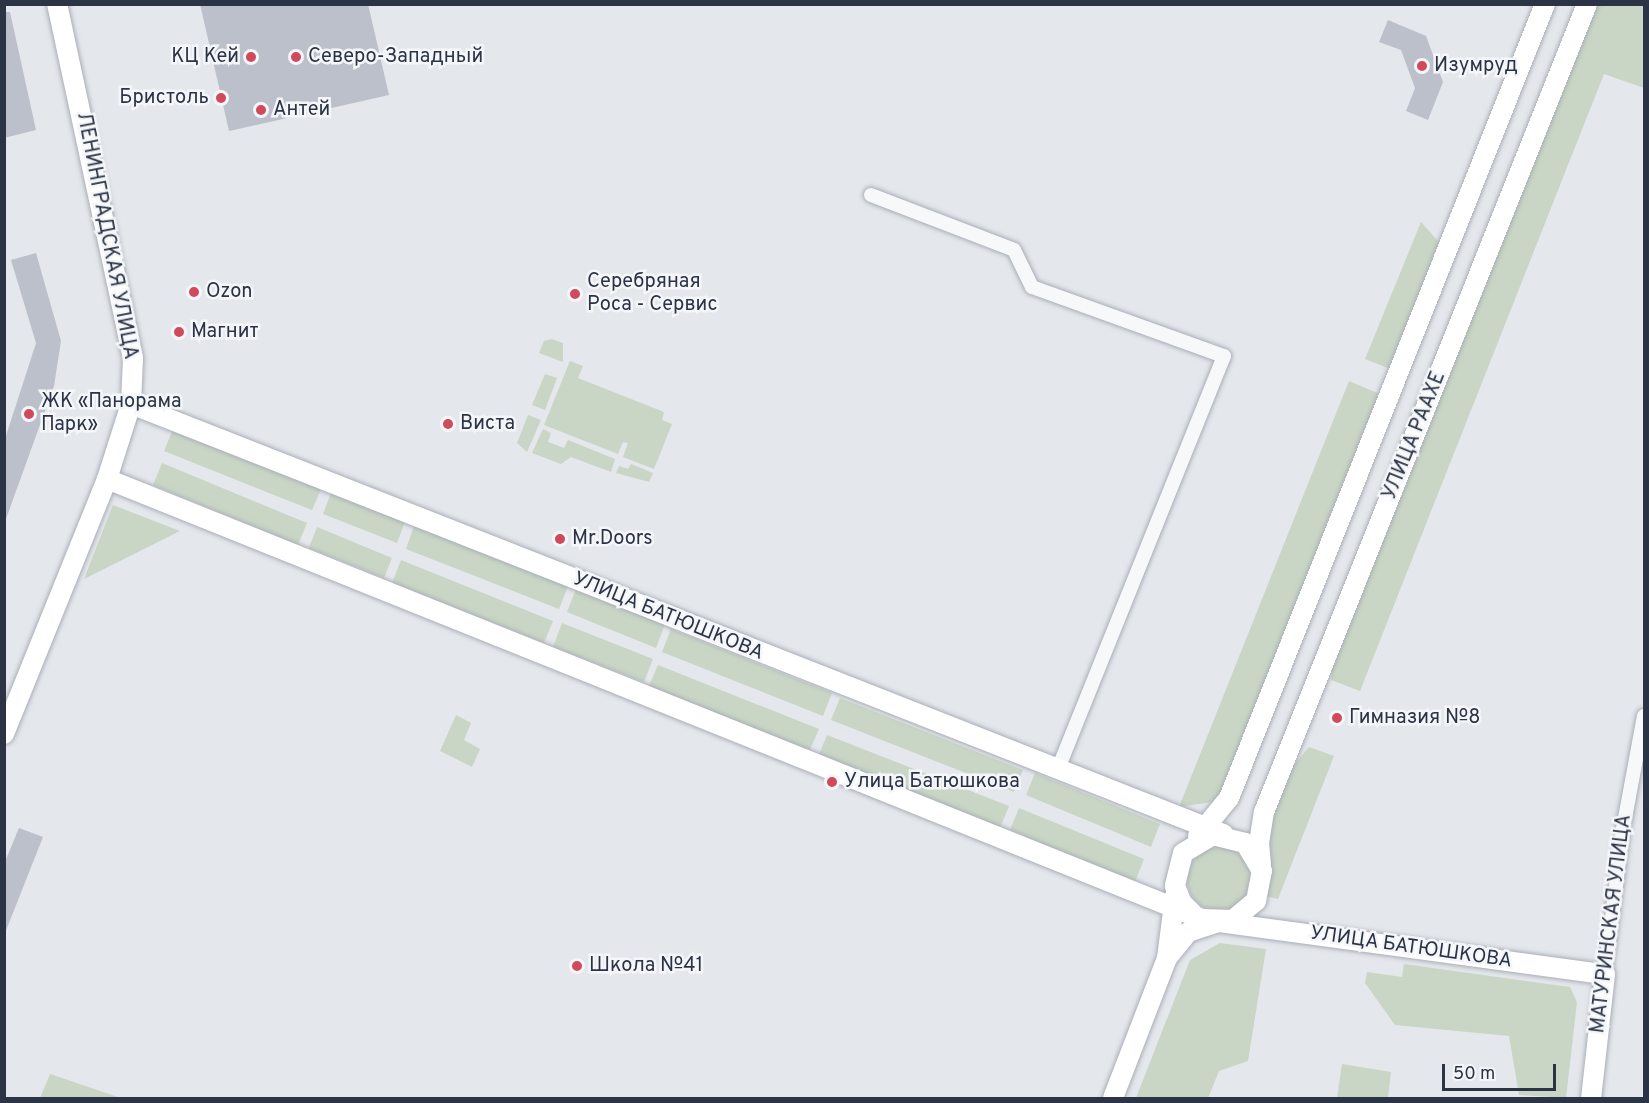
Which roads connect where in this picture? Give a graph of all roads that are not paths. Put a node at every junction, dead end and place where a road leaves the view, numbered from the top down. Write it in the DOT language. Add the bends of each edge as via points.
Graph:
graph roads {
  1 [pos="57,4"];
  2 [pos="1545,4"];
  3 [pos="1587,4"];
  4 [pos="871,195"];
  5 [pos="131,404"];
  6 [pos="107,479"];
  7 [pos="1644,716"];
  8 [pos="4,734"];
  9 [pos="1057,771"];
  10 [pos="1205,828"];
  11 [pos="1230,836"];
  12 [pos="1189,846"];
  13 [pos="1261,879"];
  14 [pos="1175,886"];
  15 [pos="1175,908"];
  16 [pos="1194,915"];
  17 [pos="1218,922"];
  18 [pos="1278,929"];
  19 [pos="1167,958"];
  20 [pos="1605,974"];
  21 [pos="1113,1098"];
  22 [pos="1592,1098"];
  1 -- 5 [label="street, ЛЕНИНГРАДСКАЯ УЛИЦА" via="133,358"];
  2 -- 10 [label="street, УЛИЦА РААХЕ" via="1229,798"];
  3 -- 13 [label="street, УЛИЦА РААХЕ" via="1264,812 1259,843"];
  4 -- 9 [label="street" via="1014,250 1032,287 1224,356"];
  5 -- 6 [label="street, ЛЕНИНГРАДСКАЯ УЛИЦА"];
  5 -- 9 [label="street, УЛИЦА БАТЮШКОВА" via="415,512"];
  6 -- 8 [label="street, ЛЕНИНГРАДСКАЯ УЛИЦА"];
  6 -- 15 [label="street"];
  7 -- 20 [label="street, МАТУРИНСКАЯ УЛИЦА" via="1623,829"];
  9 -- 10 [label="street, УЛИЦА БАТЮШКОВА"];
  10 -- 11 [label="street, УЛИЦА БАТЮШКОВА"];
  10 -- 12 [label="street, УЛИЦА РААХЕ"];
  11 -- 12 [label="street" via="1204,837"];
  11 -- 13 [label="street" via="1251,849"];
  12 -- 14 [label="street" via="1176,869"];
  13 -- 17 [label="street" via="1246,912"];
  13 -- 18 [label="street" via="1263,909"];
  14 -- 15 [label="street"];
  14 -- 16 [label="street" via="1182,903"];
  15 -- 16 [label="street"];
  15 -- 19 [label="street"];
  16 -- 17 [label="street"];
  17 -- 18 [label="street, УЛИЦА БАТЮШКОВА"];
  17 -- 19 [label="street" via="1188,932"];
  18 -- 20 [label="street, УЛИЦА БАТЮШКОВА"];
  19 -- 21 [label="street"];
  20 -- 22 [label="street, МАТУРИНСКАЯ УЛИЦА"];
}
